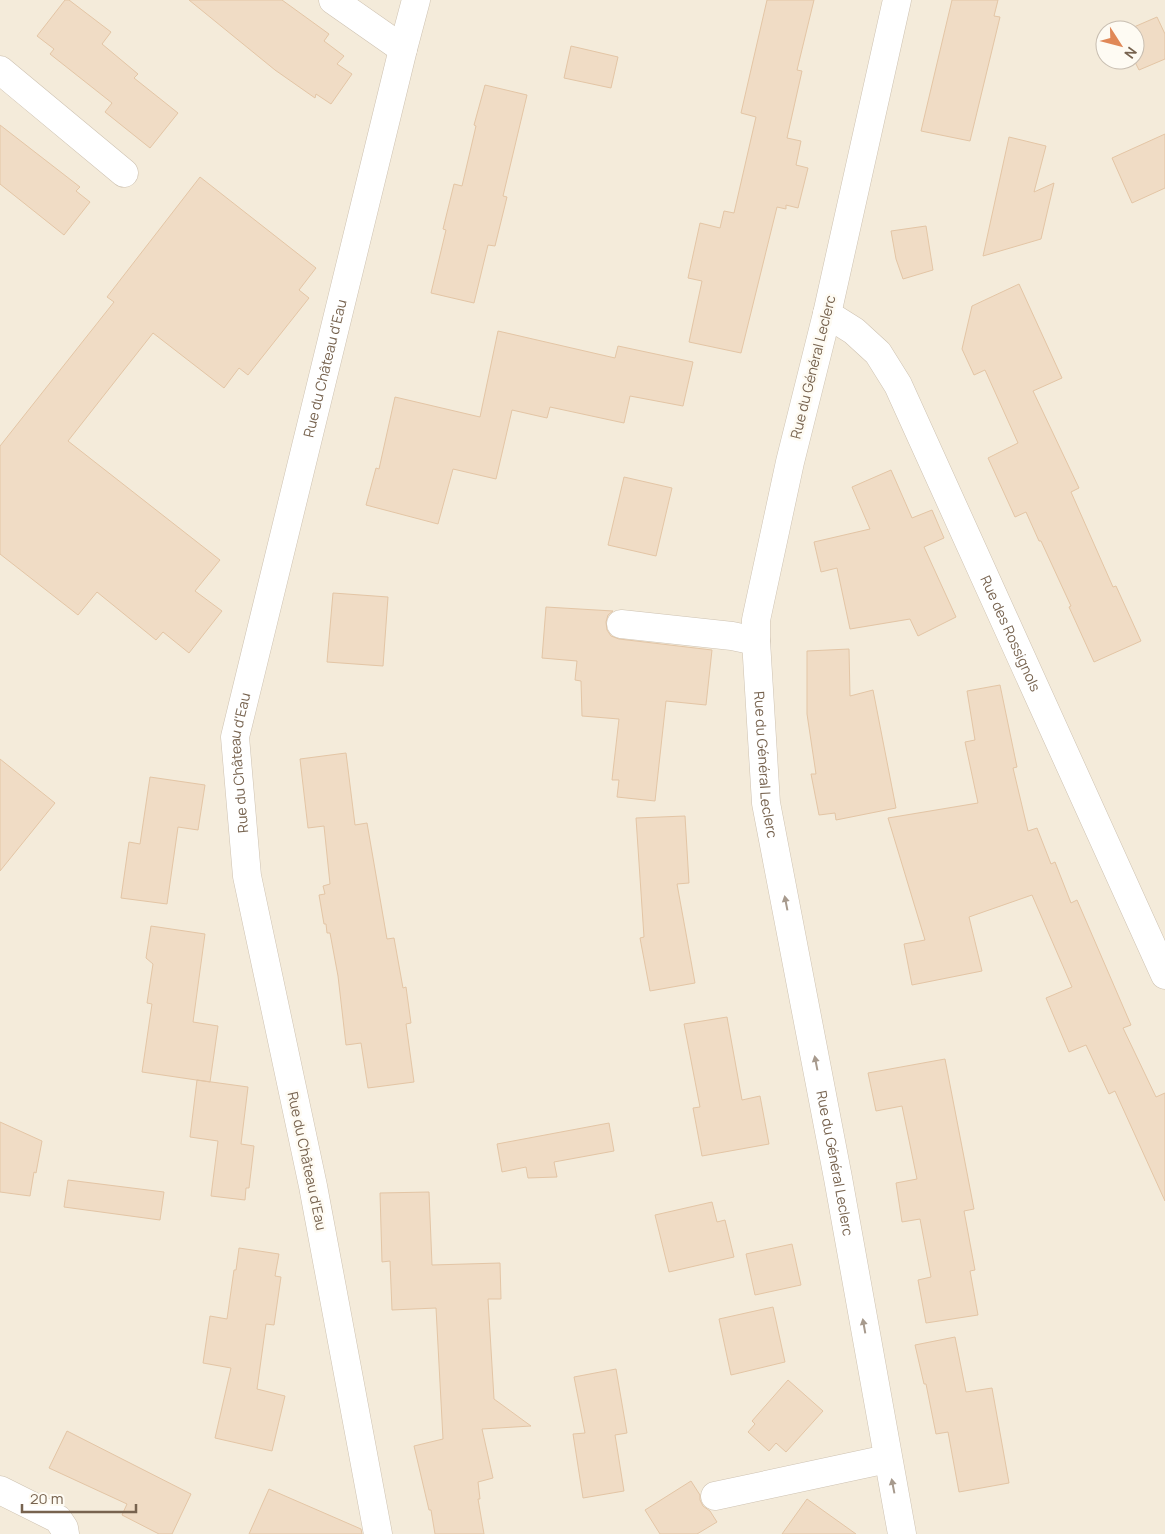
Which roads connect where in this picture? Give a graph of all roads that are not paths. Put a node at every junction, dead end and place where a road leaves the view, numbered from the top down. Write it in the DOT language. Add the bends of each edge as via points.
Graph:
graph roads {
  1 [pos="333,0"];
  2 [pos="416,0"];
  3 [pos="897,0"];
  4 [pos="403,48"];
  5 [pos="0,70"];
  6 [pos="124,173"];
  7 [pos="827,314"];
  8 [pos="621,624"];
  9 [pos="756,641"];
  10 [pos="1165,975"];
  11 [pos="887,1459"];
  12 [pos="0,1490"];
  13 [pos="715,1496"];
  14 [pos="65,1534"];
  15 [pos="378,1534"];
  16 [pos="902,1534"];
  1 -- 4 [label="street"];
  2 -- 4 [label="street, Rue du Château d'Eau"];
  3 -- 7 [label="street, Rue du Général Leclerc"];
  4 -- 15 [label="street, Rue du Château d'Eau" via="235,737 247,876 313,1186"];
  5 -- 6 [label="street"];
  7 -- 9 [label="street, Rue du Général Leclerc" via="782,499 756,620"];
  7 -- 10 [label="street, Rue des Rossignols" via="854,330 878,353 898,385"];
  8 -- 9 [label="street"];
  11 -- 9 [label="street, Rue du Général Leclerc, one-way" via="838,1178 766,803"];
  11 -- 13 [label="street"];
  16 -- 11 [label="street, Rue du Général Leclerc, one-way"];
  12 -- 14 [label="street" via="58,1519"];
}
